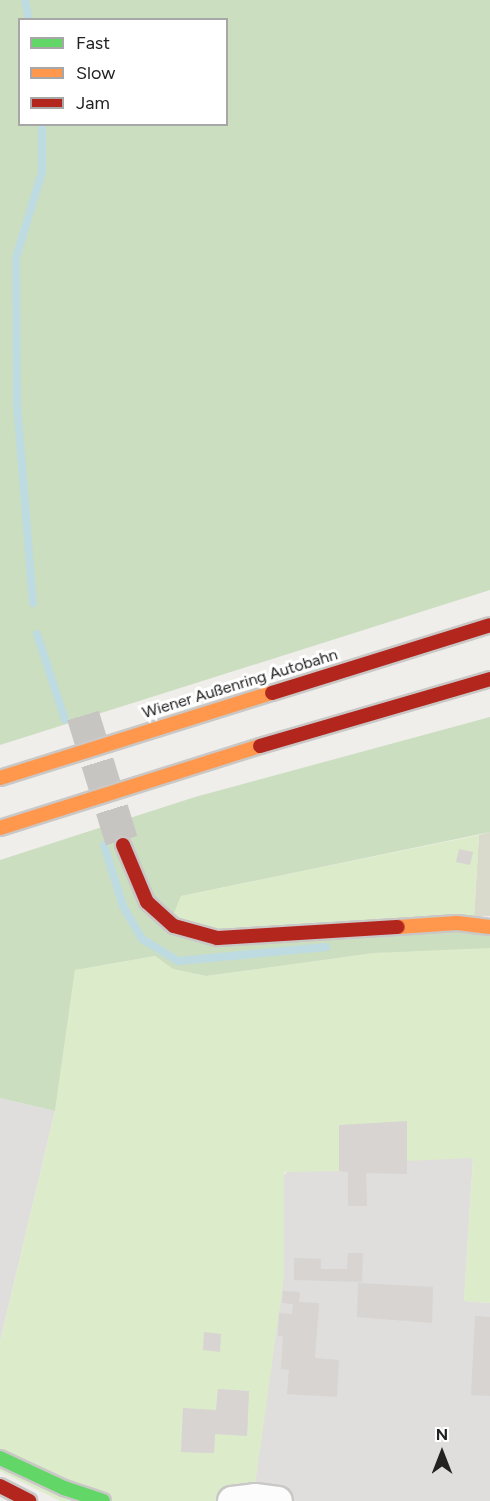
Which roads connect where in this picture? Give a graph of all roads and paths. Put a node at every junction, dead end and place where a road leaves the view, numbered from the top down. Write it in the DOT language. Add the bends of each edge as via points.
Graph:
graph roads {
  1 [pos="490,625"];
  2 [pos="490,679"];
  3 [pos="0,778"];
  4 [pos="0,828"];
  5 [pos="123,844"];
  6 [pos="490,927"];
  7 [pos="0,1458"];
  8 [pos="0,1486"];
  9 [pos="29,1501"];
  10 [pos="103,1501"];
  11 [pos="232,1501"];
  12 [pos="278,1501"];
  1 -- 3 [label="main road, Wiener Außenring Autobahn"];
  2 -- 4 [label="main road" via="155,776"];
  5 -- 6 [label="main road" via="147,902 174,926 217,938 457,923"];
  7 -- 10 [label="main road" via="64,1488"];
  8 -- 9 [label="main road"];
  11 -- 12 [label="street"];
}
